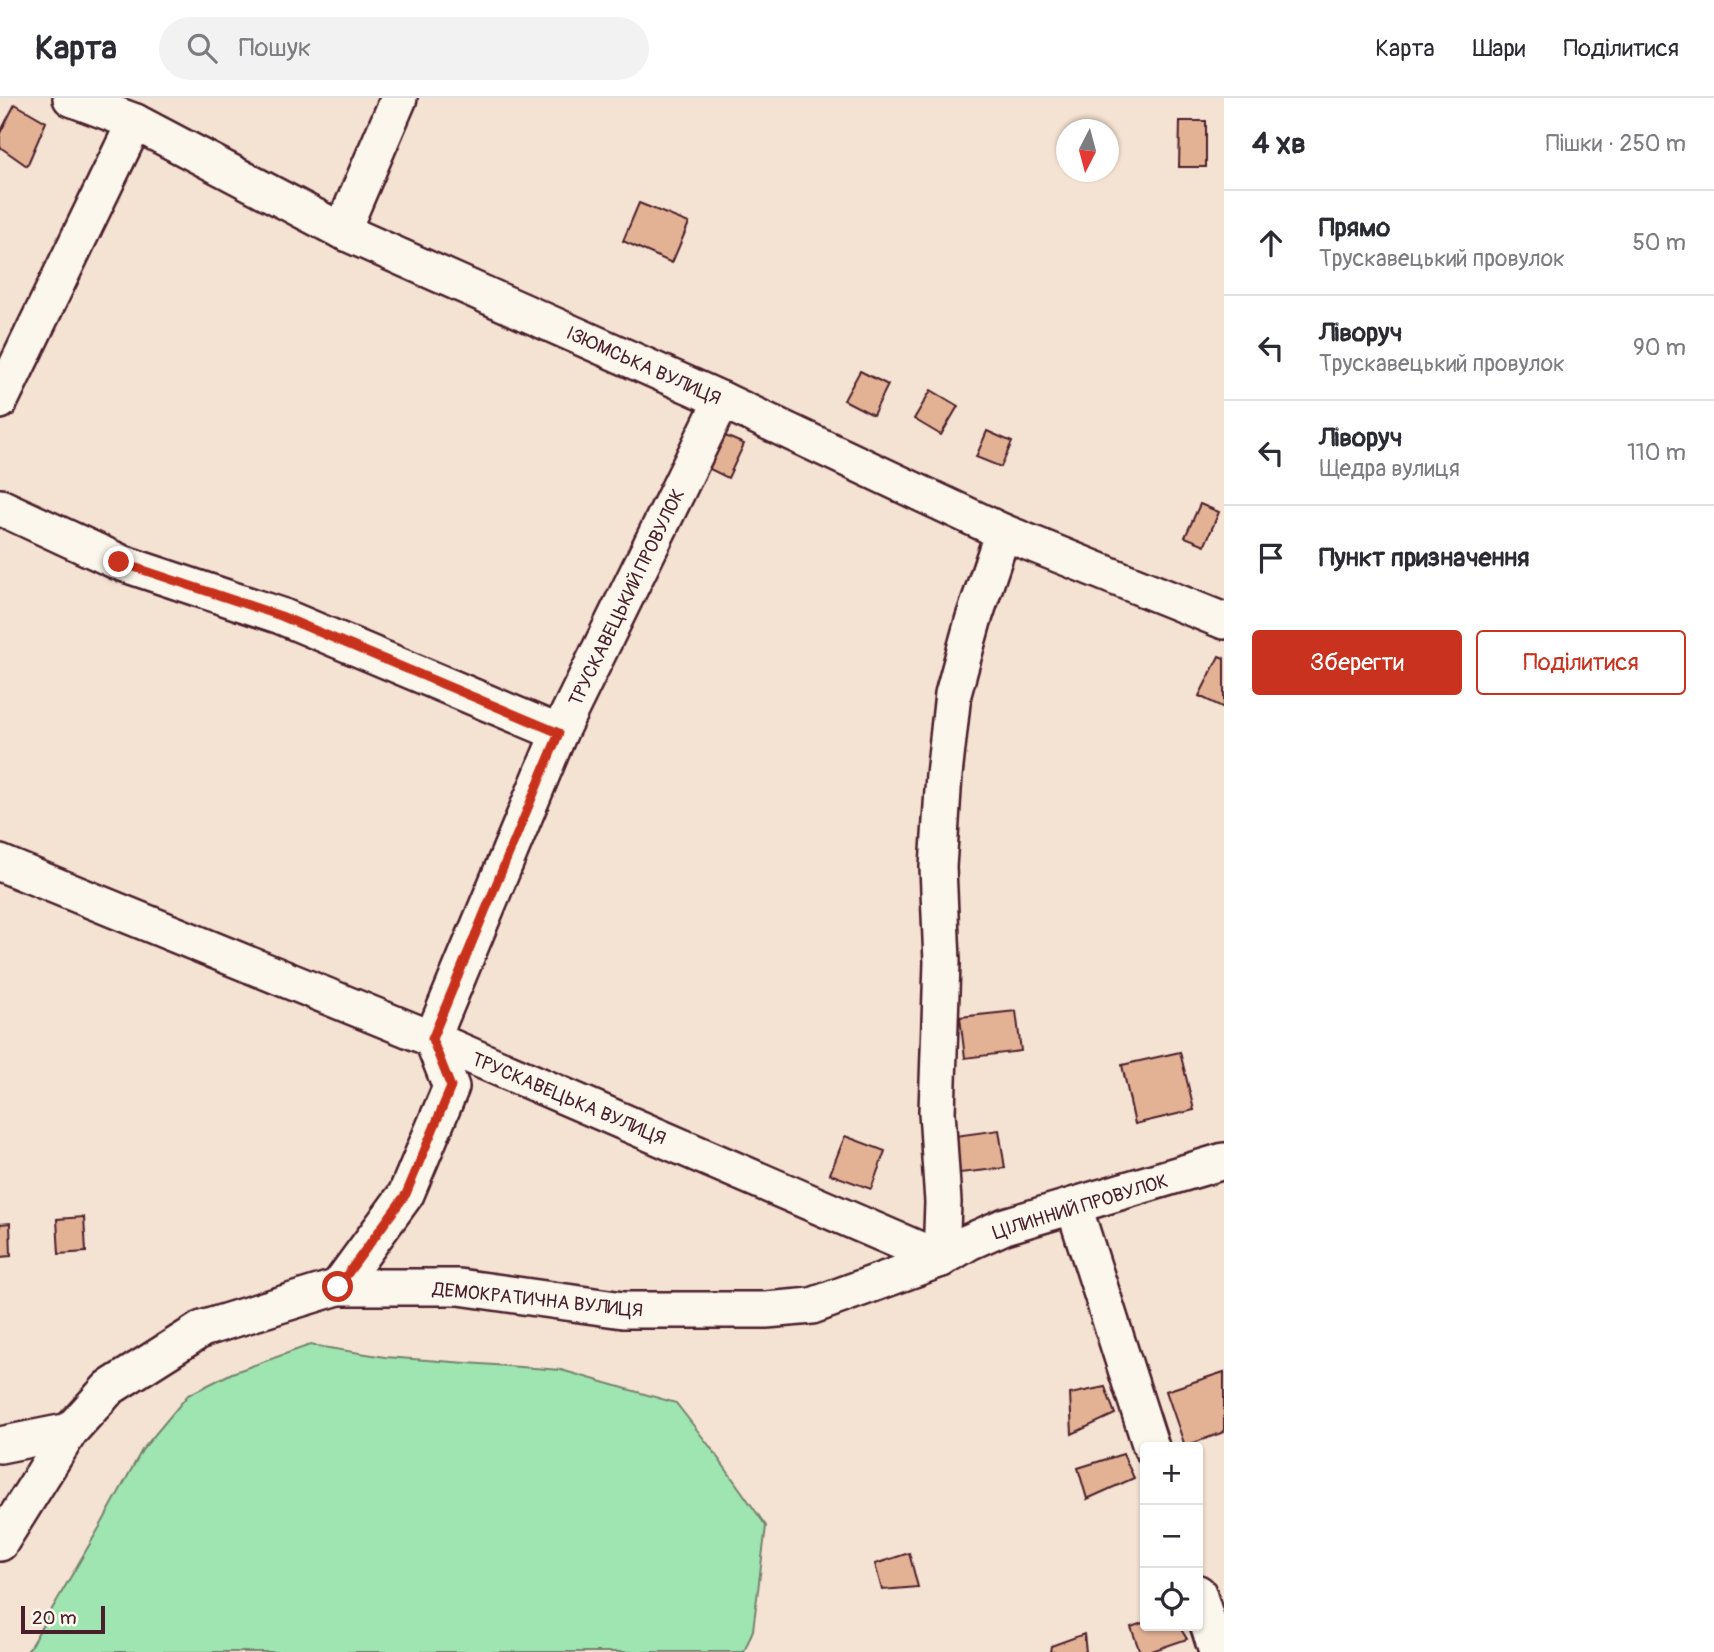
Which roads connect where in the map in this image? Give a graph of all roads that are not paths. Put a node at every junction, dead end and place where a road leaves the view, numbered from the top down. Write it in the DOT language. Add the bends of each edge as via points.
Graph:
graph roads {
  1 [pos="71,98"];
  2 [pos="400,98"];
  3 [pos="135,122"];
  4 [pos="342,231"];
  5 [pos="722,400"];
  6 [pos="0,401"];
  7 [pos="0,507"];
  8 [pos="1003,532"];
  9 [pos="1224,621"];
  10 [pos="559,733"];
  11 [pos="0,863"];
  12 [pos="432,1039"];
  13 [pos="1224,1161"];
  14 [pos="1074,1207"];
  15 [pos="941,1259"];
  16 [pos="338,1287"];
  17 [pos="70,1431"];
  18 [pos="1149,1442"];
  19 [pos="0,1446"];
  20 [pos="0,1543"];
  21 [pos="1203,1608"];
  22 [pos="1217,1652"];
  1 -- 3 [label="street, ІЗЮМСЬКА ВУЛИЦЯ"];
  2 -- 4 [label="street"];
  3 -- 4 [label="street, ІЗЮМСЬКА ВУЛИЦЯ"];
  3 -- 6 [label="street"];
  4 -- 5 [label="street, ІЗЮМСЬКА ВУЛИЦЯ"];
  5 -- 8 [label="street, ІЗЮМСЬКА ВУЛИЦЯ"];
  5 -- 10 [label="street, ТРУСКАВЕЦЬКИЙ ПРОВУЛОК"];
  7 -- 10 [label="street" via="119,562 281,616"];
  8 -- 9 [label="street, ІЗЮМСЬКА ВУЛИЦЯ"];
  8 -- 15 [label="street" via="953,694 944,775 938,867"];
  10 -- 12 [label="street, ТРУСКАВЕЦЬКИЙ ПРОВУЛОК"];
  11 -- 12 [label="street, ТРУСКАВЕЦЬКА ВУЛИЦЯ"];
  12 -- 15 [label="street, ТРУСКАВЕЦЬКА ВУЛИЦЯ"];
  12 -- 16 [label="street" via="451,1087 406,1194"];
  13 -- 14 [label="street, ЦІЛИННИЙ ПРОВУЛОК"];
  14 -- 15 [label="street, ЦІЛИННИЙ ПРОВУЛОК" via="1006,1226"];
  14 -- 18 [label="street"];
  15 -- 16 [label="street, ДЕМОКРАТИЧНА ВУЛИЦЯ" via="812,1306 766,1310 622,1310 459,1287"];
  16 -- 17 [label="street, ДЕМОКРАТИЧНА ВУЛИЦЯ" via="202,1329 109,1388"];
  17 -- 19 [label="street"];
  17 -- 20 [label="street, ДЕМОКРАТИЧНА ВУЛИЦЯ"];
  21 -- 22 [label="street"];
}
